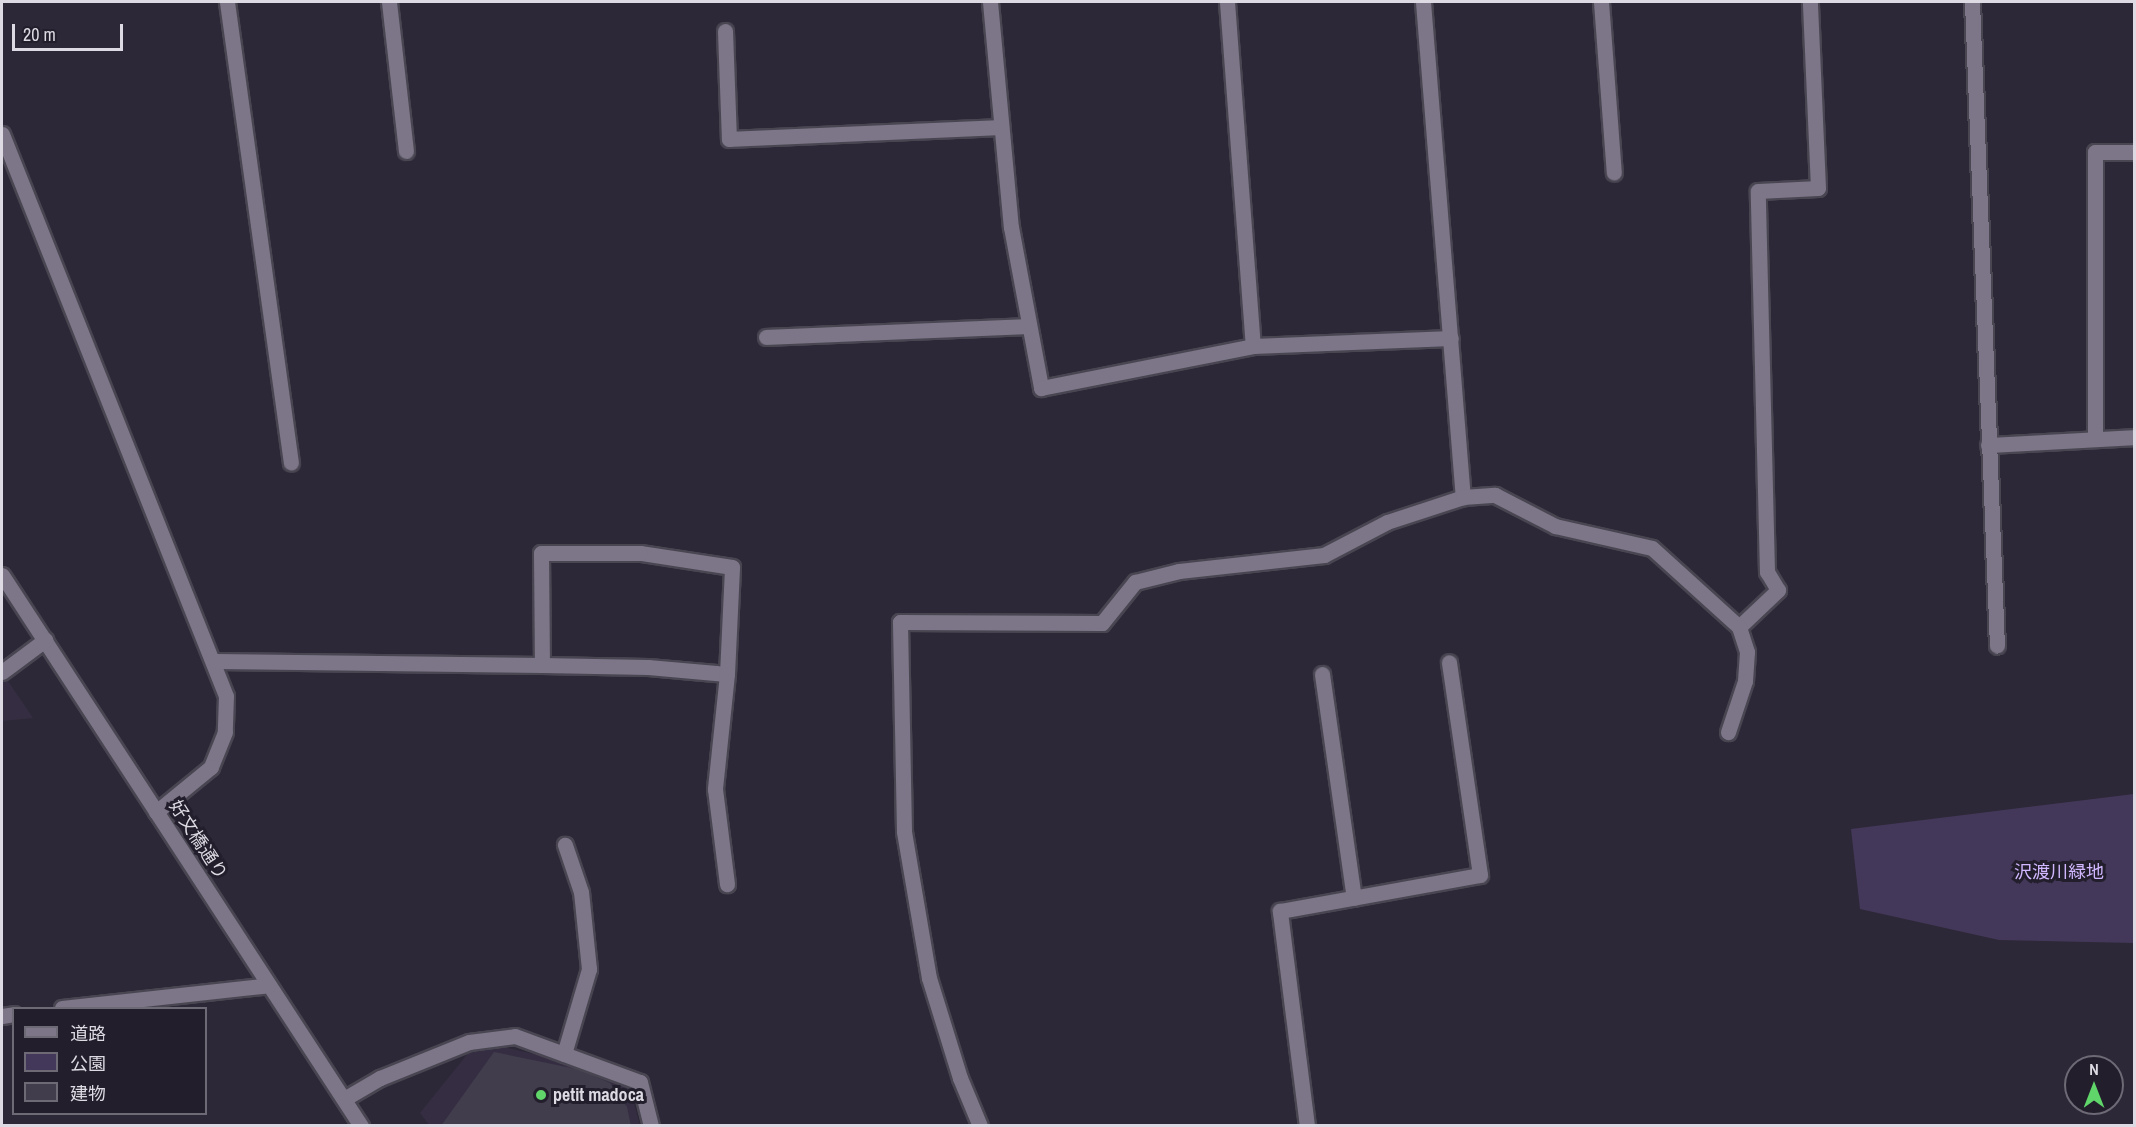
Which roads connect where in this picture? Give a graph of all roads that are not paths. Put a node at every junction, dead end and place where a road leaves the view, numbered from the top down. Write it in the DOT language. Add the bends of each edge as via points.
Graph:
graph roads {
  1 [pos="227,2"];
  2 [pos="389,2"];
  3 [pos="990,2"];
  4 [pos="1227,2"];
  5 [pos="1423,2"];
  6 [pos="1601,2"];
  7 [pos="1810,2"];
  8 [pos="1972,2"];
  9 [pos="725,31"];
  10 [pos="1000,127"];
  11 [pos="2,134"];
  12 [pos="406,151"];
  13 [pos="2134,152"];
  14 [pos="1614,173"];
  15 [pos="1028,326"];
  16 [pos="766,337"];
  17 [pos="1451,338"];
  18 [pos="1253,346"];
  19 [pos="2134,437"];
  20 [pos="2095,439"];
  21 [pos="1988,445"];
  22 [pos="291,463"];
  23 [pos="1463,497"];
  24 [pos="2,575"];
  25 [pos="1739,627"];
  26 [pos="45,640"];
  27 [pos="1997,646"];
  28 [pos="216,661"];
  29 [pos="1449,662"];
  30 [pos="542,665"];
  31 [pos="2,672"];
  32 [pos="727,674"];
  33 [pos="1322,674"];
  34 [pos="1728,732"];
  35 [pos="156,812"];
  36 [pos="565,845"];
  37 [pos="727,884"];
  38 [pos="1354,898"];
  39 [pos="269,985"];
  40 [pos="71,1007"];
  41 [pos="564,1054"];
  42 [pos="344,1099"];
  43 [pos="362,1125"];
  44 [pos="651,1125"];
  45 [pos="980,1125"];
  46 [pos="1307,1125"];
  1 -- 22 [label="street"];
  2 -- 12 [label="street"];
  3 -- 10 [label="street"];
  4 -- 18 [label="street"];
  5 -- 17 [label="street"];
  6 -- 14 [label="street"];
  7 -- 25 [label="street" via="1818,188 1758,191 1767,572 1779,590"];
  8 -- 21 [label="street"];
  9 -- 10 [label="street" via="729,139"];
  10 -- 15 [label="street"];
  11 -- 28 [label="street"];
  13 -- 20 [label="street" via="2095,152"];
  15 -- 16 [label="street"];
  15 -- 18 [label="street" via="1041,388"];
  17 -- 18 [label="street"];
  17 -- 23 [label="street"];
  19 -- 20 [label="street"];
  20 -- 21 [label="street"];
  21 -- 27 [label="street"];
  23 -- 25 [label="street" via="1495,495 1555,526 1652,548"];
  23 -- 45 [label="street" via="1387,522 1324,555 1179,571 1135,582 1102,624 900,622 904,831 929,978 960,1078"];
  24 -- 26 [label="street, 好文橋通り"];
  25 -- 34 [label="street" via="1747,652 1745,681"];
  26 -- 31 [label="street"];
  26 -- 35 [label="street, 好文橋通り"];
  28 -- 30 [label="street"];
  28 -- 35 [label="street" via="226,696 225,732 211,767"];
  29 -- 38 [label="street" via="1480,875"];
  30 -- 32 [label="street" via="648,667"];
  30 -- 32 [label="street" via="542,553 640,553 732,567"];
  32 -- 37 [label="street" via="715,789"];
  33 -- 38 [label="street"];
  35 -- 39 [label="street, 好文橋通り"];
  36 -- 41 [label="street" via="581,892 589,969"];
  38 -- 46 [label="street" via="1280,911"];
  39 -- 40 [label="street"];
  39 -- 42 [label="street, 好文橋通り"];
  41 -- 42 [label="street" via="514,1036 469,1042 381,1078"];
  41 -- 44 [label="street" via="640,1082"];
  42 -- 43 [label="street, 好文橋通り"];
}
